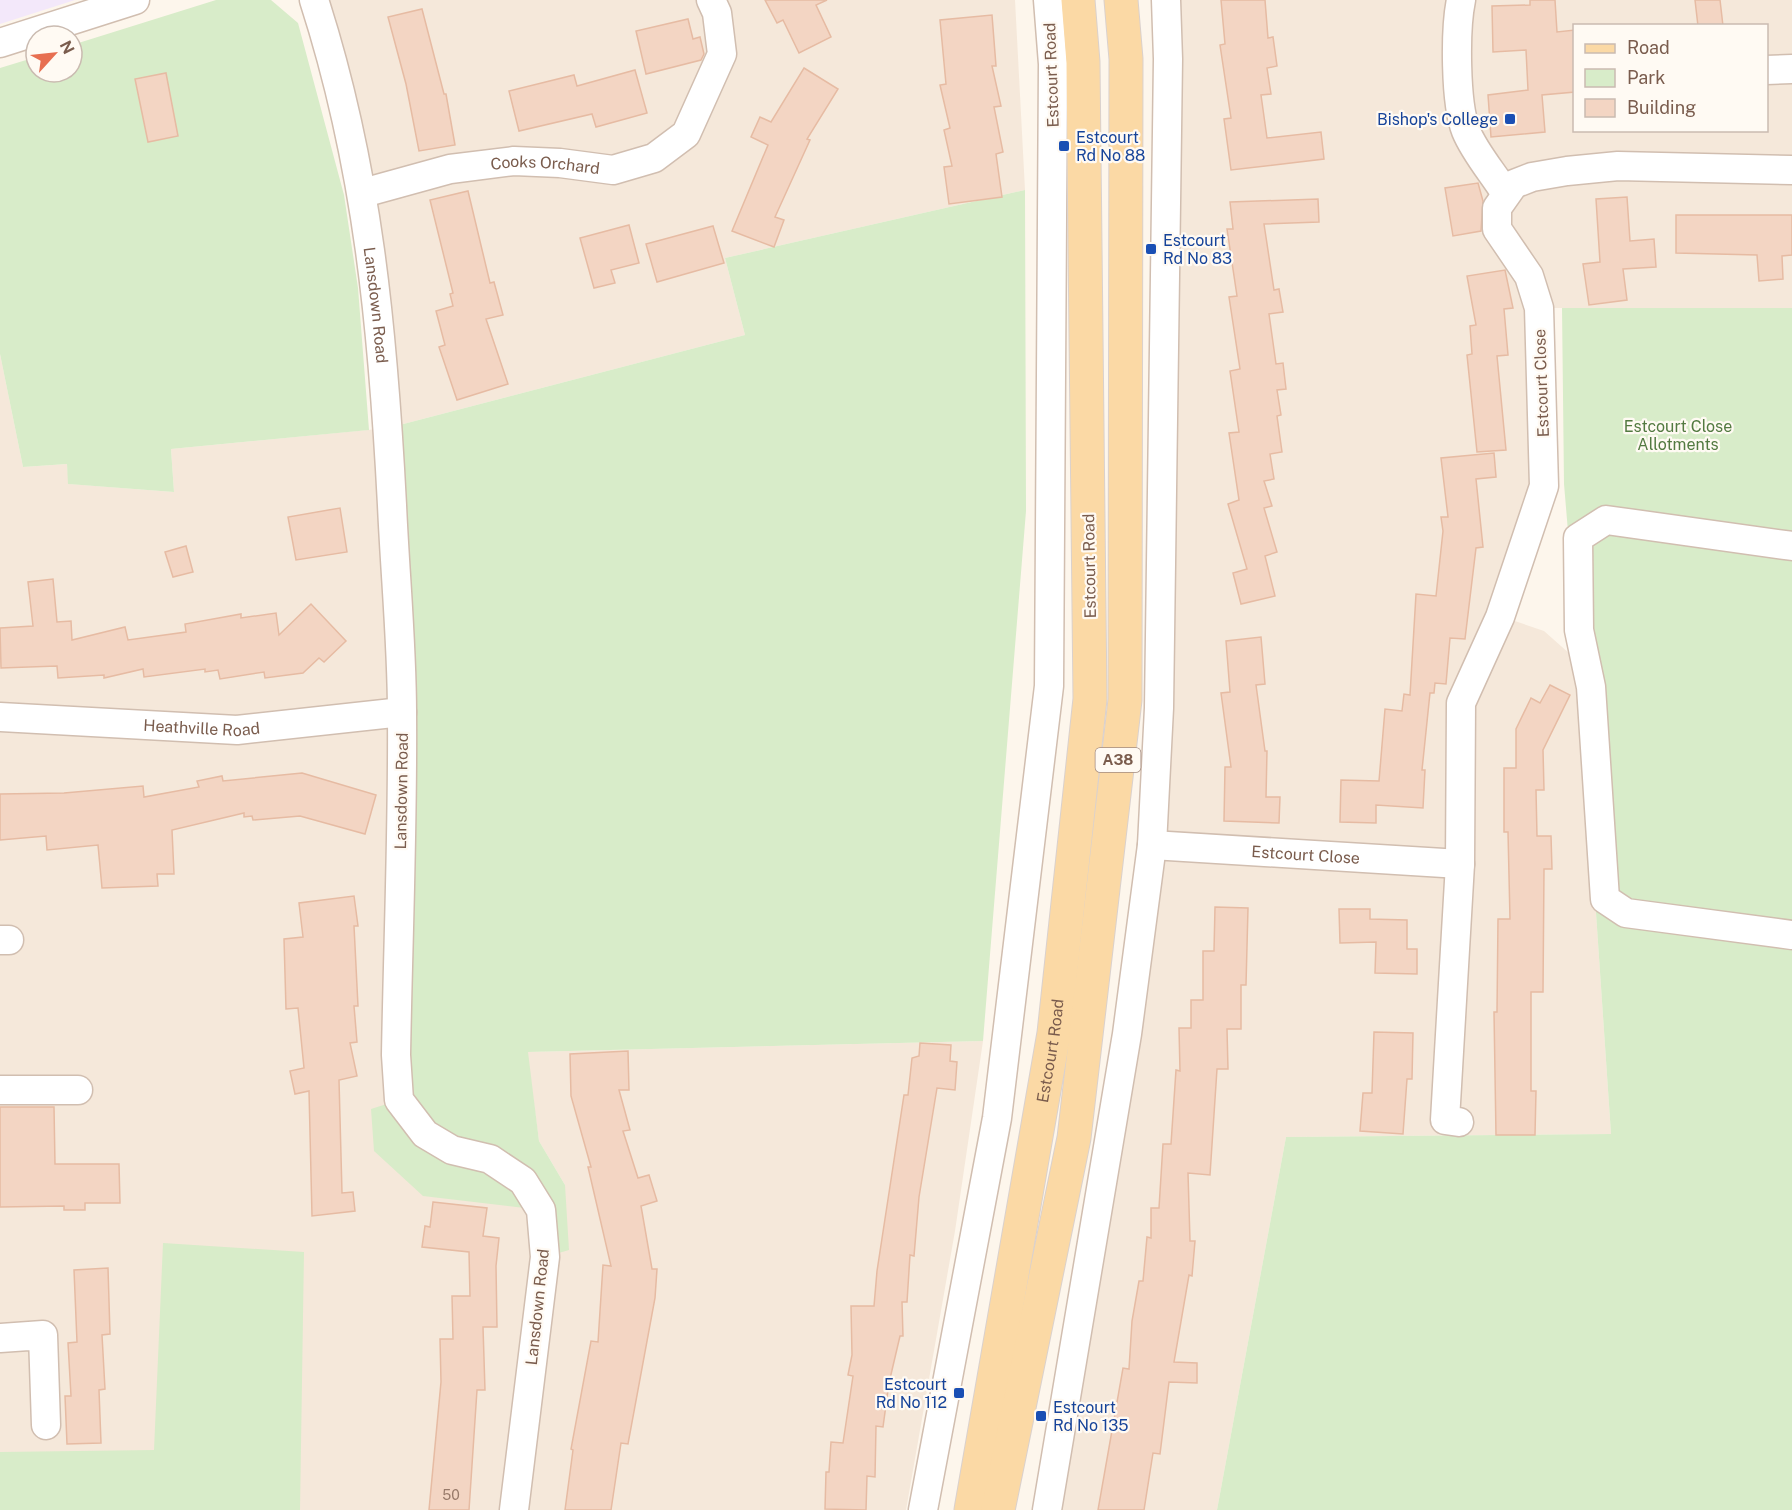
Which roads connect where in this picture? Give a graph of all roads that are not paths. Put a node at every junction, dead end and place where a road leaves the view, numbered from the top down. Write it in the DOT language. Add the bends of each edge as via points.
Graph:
graph roads {
  1 [pos="135,0"];
  2 [pos="314,0"];
  3 [pos="711,0"];
  4 [pos="1048,0"];
  5 [pos="1078,0"];
  6 [pos="1121,0"];
  7 [pos="1166,0"];
  8 [pos="1461,0"];
  9 [pos="0,43"];
  10 [pos="1792,69"];
  11 [pos="1768,70"];
  12 [pos="1792,170"];
  13 [pos="363,193"];
  14 [pos="1506,194"];
  15 [pos="1792,546"];
  16 [pos="1125,700"];
  17 [pos="1158,708"];
  18 [pos="402,712"];
  19 [pos="0,717"];
  20 [pos="1152,845"];
  21 [pos="1460,864"];
  22 [pos="1792,935"];
  23 [pos="1088,1033"];
  24 [pos="1127,1034"];
  25 [pos="0,1090"];
  26 [pos="78,1090"];
  27 [pos="997,1118"];
  28 [pos="1446,1121"];
  29 [pos="1039,1130"];
  30 [pos="0,1338"];
  31 [pos="46,1425"];
  32 [pos="514,1510"];
  33 [pos="923,1510"];
  34 [pos="971,1510"];
  35 [pos="998,1510"];
  36 [pos="1047,1510"];
  1 -- 9 [label="street"];
  2 -- 13 [label="street, Lansdown Road" via="333,59"];
  3 -- 13 [label="street, Cooks Orchard" via="717,13 722,54 686,134 654,158 613,170 560,163 504,162 450,169"];
  4 -- 27 [label="street, Estcourt Road" via="1053,64 1049,686"];
  5 -- 29 [label="main road, Estcourt Road / A38" via="1083,62 1090,699 1054,1033"];
  6 -- 16 [label="main road, Estcourt Road / A38" via="1126,59"];
  7 -- 17 [label="street"];
  8 -- 14 [label="street" via="1457,18 1464,121 1477,151"];
  10 -- 11 [label="street"];
  12 -- 14 [label="street" via="1617,166 1532,177 1514,184"];
  13 -- 18 [label="street, Lansdown Road" via="376,285 388,428"];
  14 -- 21 [label="street, Estcourt Close" via="1497,208 1497,229 1529,276 1539,309 1544,486 1500,617 1461,703"];
  15 -- 22 [label="street" via="1606,520 1578,538 1579,630 1592,687 1605,899 1626,913"];
  16 -- 17 [label="street"];
  16 -- 23 [label="main road, Estcourt Road / A38"];
  17 -- 20 [label="street"];
  18 -- 19 [label="street, Heathville Road" via="237,730"];
  18 -- 32 [label="street, Lansdown Road" via="396,1055 399,1100 425,1134 452,1150 490,1159 523,1181 541,1210 545,1257"];
  20 -- 21 [label="street, Estcourt Close"];
  20 -- 24 [label="street"];
  21 -- 28 [label="street, Estcourt Close"];
  23 -- 24 [label="street"];
  23 -- 35 [label="main road, Estcourt Road / A38" via="1074,1138"];
  24 -- 36 [label="street"];
  25 -- 26 [label="street"];
  27 -- 29 [label="street"];
  27 -- 33 [label="street, Estcourt Road"];
  29 -- 34 [label="main road, Estcourt Road / A38"];
  30 -- 31 [label="street" via="43,1335"];
}
